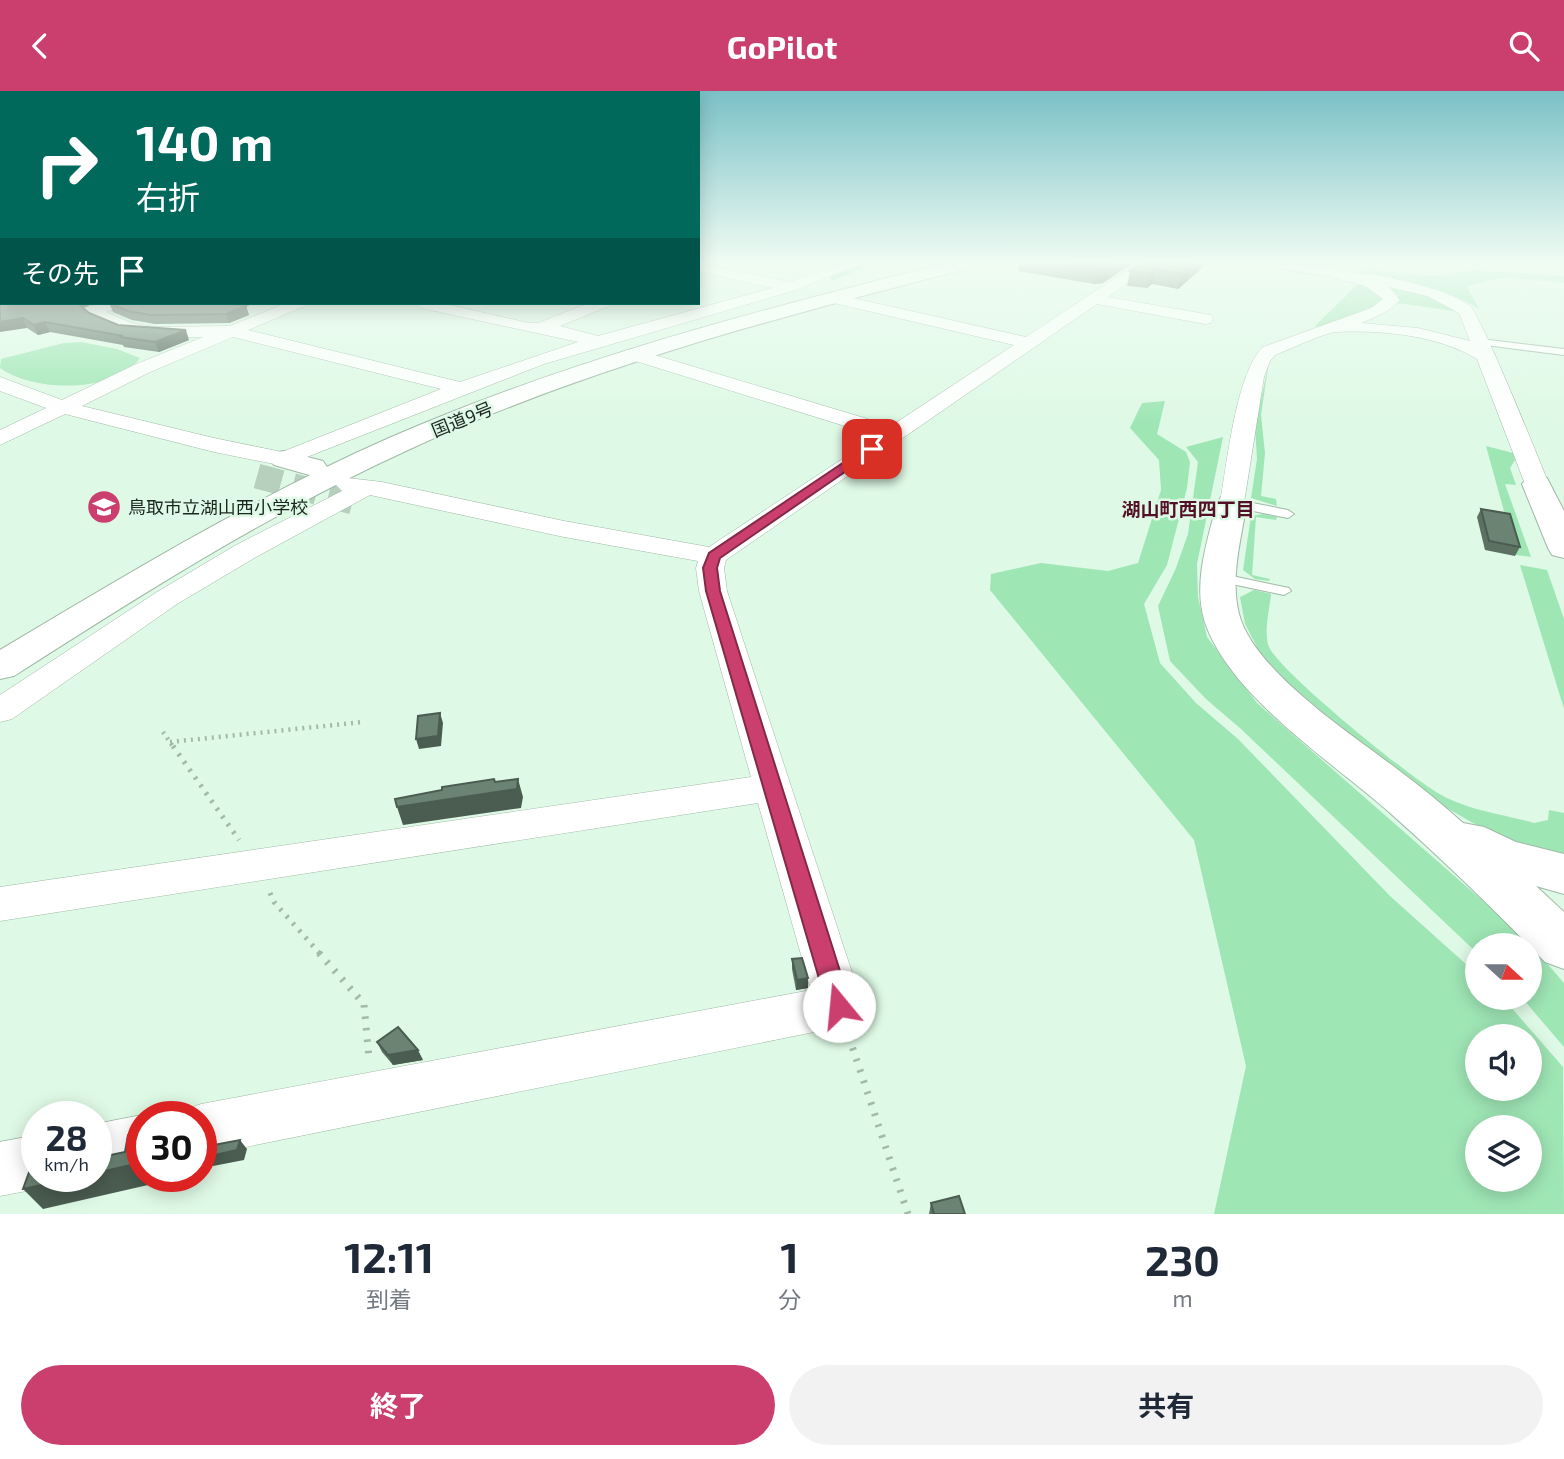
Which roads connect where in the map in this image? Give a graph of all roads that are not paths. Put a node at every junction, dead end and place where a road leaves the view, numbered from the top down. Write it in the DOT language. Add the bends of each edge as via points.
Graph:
graph roads {
  1 [pos="102,316"];
  2 [pos="266,316"];
  3 [pos="479,316"];
  4 [pos="569,316"];
  5 [pos="688,316"];
  6 [pos="731,316"];
  7 [pos="766,316"];
  8 [pos="912,316"];
  9 [pos="1068,316"];
  10 [pos="1191,316"];
  11 [pos="1361,316"];
  12 [pos="1469,316"];
  13 [pos="1205,319"];
  14 [pos="547,328"];
  15 [pos="1324,329"];
  16 [pos="230,331"];
  17 [pos="598,342"];
  18 [pos="1028,343"];
  19 [pos="144,350"];
  20 [pos="1484,350"];
  21 [pos="1564,352"];
  22 [pos="632,354"];
  23 [pos="164,359"];
  24 [pos="0,383"];
  25 [pos="461,389"];
  26 [pos="65,407"];
  27 [pos="894,433"];
  28 [pos="0,438"];
  29 [pos="214,445"];
  30 [pos="284,459"];
  31 [pos="318,473"];
  32 [pos="257,476"];
  33 [pos="1536,484"];
  34 [pos="360,495"];
  35 [pos="1232,503"];
  36 [pos="1288,515"];
  37 [pos="1564,548"];
  38 [pos="713,556"];
  39 [pos="1218,577"];
  40 [pos="1284,591"];
  41 [pos="0,639"];
  42 [pos="0,667"];
  43 [pos="0,711"];
  44 [pos="772,787"];
  45 [pos="1406,801"];
  46 [pos="1564,874"];
  47 [pos="0,904"];
  48 [pos="1564,946"];
  49 [pos="217,1127"];
  50 [pos="21,1165"];
  51 [pos="0,1169"];
  1 -- 16 [label="street" via="143,331"];
  2 -- 16 [label="street"];
  3 -- 14 [label="street"];
  4 -- 14 [label="street" via="543,327"];
  5 -- 17 [label="street"];
  6 -- 31 [label="main road, 国道9号" via="583,359 411,423"];
  7 -- 22 [label="main road, 国道9号"];
  8 -- 18 [label="street"];
  9 -- 18 [label="street"];
  10 -- 13 [label="street"];
  11 -- 15 [label="street"];
  12 -- 20 [label="street"];
  14 -- 17 [label="street"];
  15 -- 20 [label="street" via="1433,337"];
  15 -- 35 [label="street" via="1269,351 1261,359"];
  16 -- 23 [label="street"];
  16 -- 25 [label="street"];
  17 -- 25 [label="street"];
  18 -- 27 [label="street"];
  19 -- 23 [label="street"];
  20 -- 21 [label="lane"];
  20 -- 33 [label="street"];
  22 -- 27 [label="street"];
  22 -- 31 [label="main road, 国道9号"];
  23 -- 26 [label="street"];
  24 -- 26 [label="street"];
  25 -- 30 [label="street"];
  26 -- 28 [label="street"];
  26 -- 29 [label="street"];
  27 -- 38 [label="street"];
  29 -- 30 [label="street"];
  29 -- 32 [label="street" via="210,453"];
  30 -- 31 [label="main road"];
  31 -- 34 [label="street"];
  31 -- 41 [label="main road, 国道9号" via="231,507"];
  31 -- 42 [label="main road, 国道9号"];
  33 -- 37 [label="main road"];
  34 -- 38 [label="street" via="464,507"];
  34 -- 43 [label="street" via="246,551 167,597"];
  35 -- 36 [label="lane"];
  35 -- 39 [label="main road"];
  38 -- 44 [label="street" via="713,591"];
  39 -- 40 [label="lane"];
  39 -- 45 [label="main road" via="1226,629 1251,666 1289,704"];
  44 -- 47 [label="street"];
  44 -- 49 [label="street" via="839,1006"];
  45 -- 46 [label="main road" via="1487,851"];
  45 -- 48 [label="main road"];
  50 -- 51 [label="street"];
}
